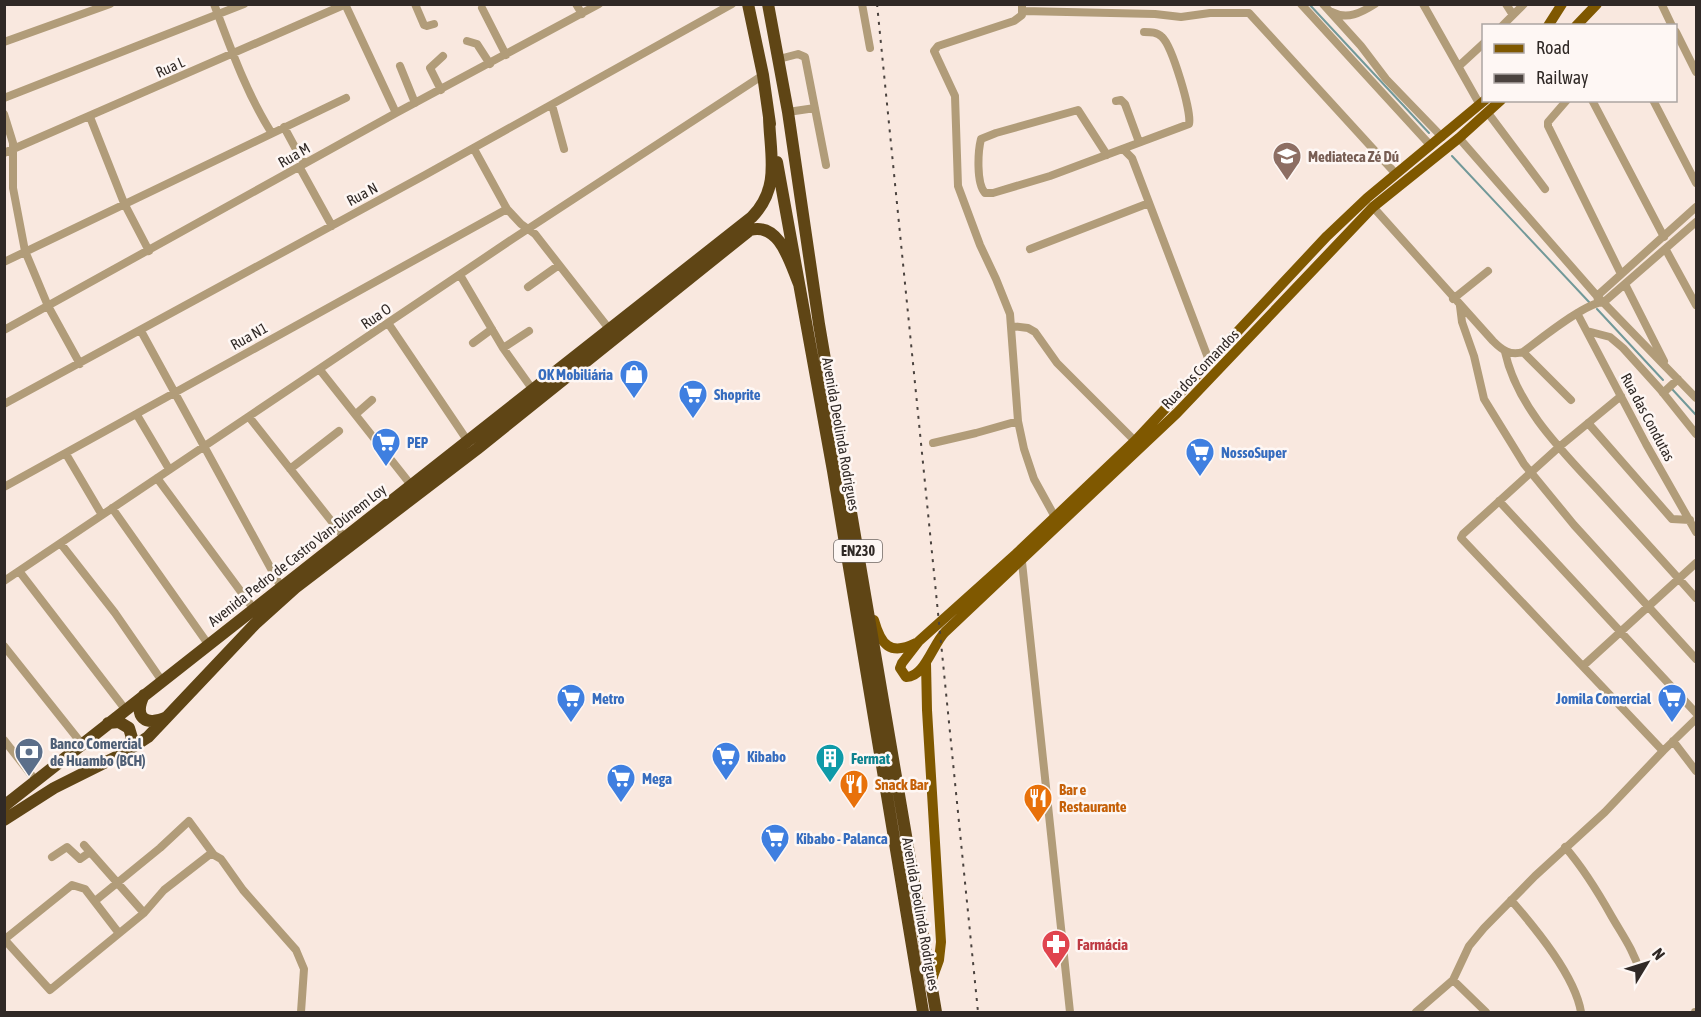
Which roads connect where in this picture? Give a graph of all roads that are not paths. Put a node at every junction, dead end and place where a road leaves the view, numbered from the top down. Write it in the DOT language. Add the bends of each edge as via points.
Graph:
graph roads {
  1 [pos="110,4"];
  2 [pos="214,4"];
  3 [pos="244,4"];
  4 [pos="415,4"];
  5 [pos="576,4"];
  6 [pos="599,4"];
  7 [pos="732,4"];
  8 [pos="748,4"];
  9 [pos="768,4"];
  10 [pos="862,4"];
  11 [pos="1152,4"];
  12 [pos="1203,4"];
  13 [pos="1301,4"];
  14 [pos="1375,4"];
  15 [pos="1424,4"];
  16 [pos="1506,4"];
  17 [pos="1524,4"];
  18 [pos="1562,4"];
  19 [pos="345,5"];
  20 [pos="1662,5"];
  21 [pos="1325,6"];
  22 [pos="1593,6"];
  23 [pos="482,8"];
  24 [pos="1022,8"];
  25 [pos="1357,9"];
  26 [pos="218,14"];
  27 [pos="582,14"];
  28 [pos="1155,14"];
  29 [pos="1210,14"];
  30 [pos="1513,15"];
  31 [pos="434,24"];
  32 [pos="1504,24"];
  33 [pos="1549,24"];
  34 [pos="1578,24"];
  35 [pos="1671,24"];
  36 [pos="1144,32"];
  37 [pos="1677,34"];
  38 [pos="467,41"];
  39 [pos="4,42"];
  40 [pos="1482,45"];
  41 [pos="870,48"];
  42 [pos="233,55"];
  43 [pos="443,56"];
  44 [pos="506,56"];
  45 [pos="779,59"];
  46 [pos="490,64"];
  47 [pos="400,66"];
  48 [pos="1459,66"];
  49 [pos="1696,72"];
  50 [pos="763,75"];
  51 [pos="441,90"];
  52 [pos="4,98"];
  53 [pos="346,98"];
  54 [pos="1116,101"];
  55 [pos="1565,102"];
  56 [pos="1593,102"];
  57 [pos="1654,102"];
  58 [pos="415,103"];
  59 [pos="552,105"];
  60 [pos="1484,106"];
  61 [pos="815,108"];
  62 [pos="788,112"];
  63 [pos="4,114"];
  64 [pos="396,114"];
  65 [pos="90,117"];
  66 [pos="769,117"];
  67 [pos="284,127"];
  68 [pos="271,132"];
  69 [pos="1442,137"];
  70 [pos="1459,138"];
  71 [pos="1137,144"];
  72 [pos="1431,146"];
  73 [pos="474,148"];
  74 [pos="564,149"];
  75 [pos="1123,149"];
  76 [pos="9,151"];
  77 [pos="1107,155"];
  78 [pos="1132,158"];
  79 [pos="826,165"];
  80 [pos="302,166"];
  81 [pos="1396,174"];
  82 [pos="1696,183"];
  83 [pos="1545,189"];
  84 [pos="9,190"];
  85 [pos="124,203"];
  86 [pos="1149,203"];
  87 [pos="1373,207"];
  88 [pos="1696,207"];
  89 [pos="507,209"];
  90 [pos="1696,222"];
  91 [pos="332,226"];
  92 [pos="528,229"];
  93 [pos="1664,237"];
  94 [pos="1030,249"];
  95 [pos="1666,250"];
  96 [pos="25,251"];
  97 [pos="149,251"];
  98 [pos="4,262"];
  99 [pos="559,265"];
  100 [pos="1488,271"];
  101 [pos="1621,274"];
  102 [pos="460,275"];
  103 [pos="799,284"];
  104 [pos="1626,284"];
  105 [pos="528,287"];
  106 [pos="1454,298"];
  107 [pos="1600,300"];
  108 [pos="1696,305"];
  109 [pos="48,306"];
  110 [pos="1460,306"];
  111 [pos="1577,313"];
  112 [pos="388,323"];
  113 [pos="1011,327"];
  114 [pos="492,329"];
  115 [pos="4,330"];
  116 [pos="610,330"];
  117 [pos="141,331"];
  118 [pos="529,331"];
  119 [pos="1587,331"];
  120 [pos="473,343"];
  121 [pos="503,348"];
  122 [pos="1504,352"];
  123 [pos="1523,352"];
  124 [pos="1210,363"];
  125 [pos="80,364"];
  126 [pos="1668,369"];
  127 [pos="320,370"];
  128 [pos="1678,379"];
  129 [pos="533,390"];
  130 [pos="175,392"];
  131 [pos="1663,393"];
  132 [pos="1695,394"];
  133 [pos="1621,396"];
  134 [pos="372,400"];
  135 [pos="1571,400"];
  136 [pos="4,404"];
  137 [pos="356,414"];
  138 [pos="137,415"];
  139 [pos="249,417"];
  140 [pos="1018,421"];
  141 [pos="1588,423"];
  142 [pos="339,431"];
  143 [pos="1696,434"];
  144 [pos="467,440"];
  145 [pos="1136,441"];
  146 [pos="933,443"];
  147 [pos="1559,447"];
  148 [pos="204,448"];
  149 [pos="66,454"];
  150 [pos="290,469"];
  151 [pos="169,470"];
  152 [pos="1530,473"];
  153 [pos="157,478"];
  154 [pos="411,485"];
  155 [pos="4,487"];
  156 [pos="1499,501"];
  157 [pos="112,508"];
  158 [pos="102,515"];
  159 [pos="1054,517"];
  160 [pos="1690,520"];
  161 [pos="1696,532"];
  162 [pos="344,537"];
  163 [pos="60,544"];
  164 [pos="1022,562"];
  165 [pos="1696,563"];
  166 [pos="19,571"];
  167 [pos="1679,579"];
  168 [pos="4,580"];
  169 [pos="864,585"];
  170 [pos="281,587"];
  171 [pos="1696,598"];
  172 [pos="1649,605"];
  173 [pos="253,608"];
  174 [pos="1620,631"];
  175 [pos="919,641"];
  176 [pos="208,644"];
  177 [pos="4,646"];
  178 [pos="1696,660"];
  179 [pos="926,663"];
  180 [pos="1583,666"];
  181 [pos="162,681"];
  182 [pos="145,693"];
  183 [pos="125,709"];
  184 [pos="1696,713"];
  185 [pos="168,717"];
  186 [pos="1696,719"];
  187 [pos="108,723"];
  188 [pos="4,740"];
  189 [pos="1673,741"];
  190 [pos="82,744"];
  191 [pos="1663,751"];
  192 [pos="122,754"];
  193 [pos="1696,771"];
  194 [pos="36,781"];
  195 [pos="4,806"];
  196 [pos="4,820"];
  197 [pos="84,845"];
  198 [pos="1565,847"];
  199 [pos="90,852"];
  200 [pos="214,855"];
  201 [pos="52,857"];
  202 [pos="118,884"];
  203 [pos="1511,900"];
  204 [pos="95,901"];
  205 [pos="144,913"];
  206 [pos="118,932"];
  207 [pos="5,939"];
  208 [pos="1640,972"];
  209 [pos="1453,980"];
  210 [pos="931,982"];
  211 [pos="301,1012"];
  212 [pos="923,1012"];
  213 [pos="936,1012"];
  214 [pos="1070,1012"];
  215 [pos="1416,1012"];
  216 [pos="1486,1012"];
  217 [pos="1581,1012"];
  1 -- 39 [label="street"];
  2 -- 26 [label="street"];
  3 -- 26 [label="street"];
  4 -- 31 [label="street" via="425,26"];
  5 -- 27 [label="street"];
  6 -- 27 [label="street, Rua M"];
  7 -- 59 [label="street, Rua N"];
  8 -- 50 [label="highway, Avenida Deolinda Rodrigues / EN230"];
  9 -- 45 [label="highway, Avenida Deolinda Rodrigues / EN230"];
  10 -- 41 [label="street"];
  11 -- 28 [label="street"];
  12 -- 29 [label="street"];
  13 -- 72 [label="street"];
  14 -- 25 [label="street"];
  15 -- 48 [label="street"];
  16 -- 30 [label="street"];
  17 -- 30 [label="street"];
  18 -- 33 [label="main road"];
  19 -- 42 [label="street, Rua L"];
  19 -- 64 [label="street"];
  20 -- 35 [label="street"];
  21 -- 25 [label="street" via="1343,16"];
  21 -- 69 [label="street" via="1392,86"];
  22 -- 34 [label="main road"];
  23 -- 44 [label="street"];
  24 -- 28 [label="street"];
  24 -- 113 [label="street" via="1014,21 934,51 955,96 958,186 1007,304"];
  26 -- 42 [label="street"];
  26 -- 52 [label="street"];
  27 -- 44 [label="street, Rua M"];
  28 -- 29 [label="street"];
  29 -- 81 [label="street" via="1252,15"];
  30 -- 32 [label="street"];
  36 -- 71 [label="street" via="1162,36 1168,45 1191,121"];
  37 -- 49 [label="street"];
  38 -- 46 [label="street" via="477,44"];
  40 -- 48 [label="street"];
  42 -- 65 [label="street, Rua L"];
  42 -- 68 [label="street" via="254,105"];
  43 -- 51 [label="street" via="430,68"];
  44 -- 46 [label="street, Rua M"];
  45 -- 61 [label="street" via="798,54 805,57"];
  45 -- 62 [label="highway, Avenida Deolinda Rodrigues / EN230"];
  46 -- 51 [label="street, Rua M"];
  47 -- 58 [label="street"];
  48 -- 60 [label="street"];
  50 -- 66 [label="highway, Avenida Deolinda Rodrigues / EN230"];
  50 -- 92 [label="street, Rua O"];
  51 -- 58 [label="street, Rua M"];
  53 -- 67 [label="street"];
  54 -- 71 [label="street" via="1125,104"];
  55 -- 101 [label="street" via="1548,126"];
  56 -- 93 [label="street"];
  57 -- 82 [label="street"];
  58 -- 64 [label="street, Rua M"];
  59 -- 73 [label="street, Rua N"];
  59 -- 74 [label="street"];
  60 -- 69 [label="main road, Rua dos Comandos"];
  60 -- 70 [label="main road, Rua dos Comandos"];
  60 -- 83 [label="street"];
  61 -- 62 [label="street"];
  61 -- 79 [label="street"];
  62 -- 169 [label="highway, Avenida Deolinda Rodrigues / EN230" via="819,324"];
  63 -- 76 [label="street"];
  64 -- 80 [label="street, Rua M"];
  65 -- 76 [label="street, Rua L"];
  65 -- 85 [label="street"];
  66 -- 103 [label="highway, Avenida Deolinda Rodrigues / EN230"];
  66 -- 116 [label="highway, Avenida Pedro de Castro Van-Dúnem Loy" via="772,176 770,192 759,210"];
  67 -- 68 [label="street"];
  67 -- 80 [label="street"];
  68 -- 85 [label="street"];
  69 -- 72 [label="main road, Rua dos Comandos"];
  70 -- 87 [label="main road, Rua dos Comandos"];
  70 -- 107 [label="street"];
  71 -- 75 [label="street"];
  71 -- 78 [label="street"];
  72 -- 81 [label="main road, Rua dos Comandos"];
  73 -- 89 [label="street"];
  73 -- 91 [label="street, Rua N"];
  75 -- 77 [label="street"];
  75 -- 78 [label="street"];
  76 -- 84 [label="street"];
  77 -- 77 [label="street" via="1078,110 981,139 981,188 985,193 993,193"];
  78 -- 86 [label="street"];
  80 -- 91 [label="street"];
  80 -- 97 [label="street, Rua M"];
  81 -- 124 [label="main road, Rua dos Comandos" via="1327,236"];
  84 -- 96 [label="street"];
  85 -- 96 [label="street"];
  85 -- 97 [label="street"];
  86 -- 94 [label="street"];
  86 -- 124 [label="street"];
  87 -- 106 [label="street"];
  87 -- 164 [label="main road, Rua dos Comandos" via="1178,413"];
  88 -- 93 [label="street"];
  89 -- 92 [label="street"];
  89 -- 130 [label="street, Rua N1"];
  90 -- 95 [label="street"];
  91 -- 117 [label="street, Rua N"];
  92 -- 99 [label="street"];
  92 -- 102 [label="street, Rua O"];
  93 -- 101 [label="street"];
  95 -- 104 [label="street"];
  95 -- 108 [label="street"];
  96 -- 98 [label="street"];
  96 -- 109 [label="street"];
  97 -- 109 [label="street, Rua M"];
  99 -- 105 [label="street"];
  99 -- 116 [label="street"];
  100 -- 106 [label="street"];
  101 -- 107 [label="street"];
  102 -- 112 [label="street, Rua O"];
  102 -- 114 [label="street"];
  103 -- 185 [label="highway, Avenida Pedro de Castro Van-Dúnem Loy" via="777,239 766,230 750,230 477,449 295,588 255,624"];
  103 -- 212 [label="highway, Avenida Deolinda Rodrigues / EN230"];
  104 -- 107 [label="street"];
  104 -- 126 [label="street"];
  106 -- 110 [label="street"];
  107 -- 111 [label="street"];
  107 -- 126 [label="street"];
  109 -- 115 [label="street, Rua M"];
  109 -- 125 [label="street"];
  110 -- 122 [label="street"];
  110 -- 152 [label="street" via="1488,408"];
  111 -- 119 [label="street, Rua das Condutas"];
  111 -- 123 [label="street"];
  112 -- 127 [label="street, Rua O"];
  112 -- 144 [label="street"];
  113 -- 140 [label="street"];
  113 -- 145 [label="street" via="1035,332 1057,363"];
  114 -- 120 [label="street"];
  114 -- 121 [label="street"];
  116 -- 129 [label="highway, Avenida Pedro de Castro Van-Dúnem Loy"];
  117 -- 125 [label="street, Rua N"];
  117 -- 130 [label="street"];
  118 -- 121 [label="street"];
  119 -- 131 [label="street" via="1610,338"];
  119 -- 133 [label="street, Rua das Condutas"];
  121 -- 129 [label="street"];
  122 -- 123 [label="street"];
  122 -- 147 [label="street" via="1516,387"];
  123 -- 135 [label="street"];
  124 -- 145 [label="main road, Rua dos Comandos"];
  125 -- 136 [label="street, Rua N"];
  126 -- 128 [label="street"];
  127 -- 137 [label="street"];
  127 -- 139 [label="street, Rua O"];
  128 -- 131 [label="street"];
  128 -- 132 [label="street"];
  129 -- 144 [label="highway, Avenida Pedro de Castro Van-Dúnem Loy"];
  130 -- 138 [label="street, Rua N1"];
  130 -- 148 [label="street"];
  131 -- 143 [label="street"];
  133 -- 141 [label="street"];
  133 -- 160 [label="street, Rua das Condutas"];
  134 -- 137 [label="street"];
  137 -- 154 [label="street"];
  138 -- 149 [label="street, Rua N1"];
  138 -- 151 [label="street"];
  139 -- 148 [label="street, Rua O"];
  139 -- 150 [label="street"];
  140 -- 146 [label="street"];
  140 -- 159 [label="street" via="1029,465"];
  141 -- 147 [label="street"];
  141 -- 160 [label="street" via="1672,519"];
  142 -- 150 [label="street"];
  144 -- 154 [label="highway, Avenida Pedro de Castro Van-Dúnem Loy"];
  145 -- 159 [label="main road, Rua dos Comandos"];
  147 -- 152 [label="street"];
  147 -- 167 [label="street"];
  148 -- 151 [label="street, Rua O"];
  148 -- 170 [label="street"];
  149 -- 155 [label="street, Rua N1"];
  149 -- 158 [label="street"];
  150 -- 162 [label="street"];
  151 -- 153 [label="street, Rua O"];
  152 -- 156 [label="street"];
  152 -- 172 [label="street"];
  153 -- 157 [label="street, Rua O"];
  153 -- 173 [label="street"];
  154 -- 162 [label="highway, Avenida Pedro de Castro Van-Dúnem Loy"];
  156 -- 174 [label="street"];
  156 -- 180 [label="street" via="1461,538"];
  157 -- 158 [label="street, Rua O"];
  157 -- 176 [label="street"];
  158 -- 163 [label="street, Rua O"];
  159 -- 175 [label="main road, Rua dos Comandos"];
  160 -- 161 [label="street, Rua das Condutas"];
  162 -- 170 [label="highway, Avenida Pedro de Castro Van-Dúnem Loy"];
  163 -- 166 [label="street, Rua O"];
  163 -- 181 [label="street"];
  164 -- 179 [label="main road, Rua dos Comandos" via="941,636"];
  164 -- 214 [label="street"];
  165 -- 167 [label="street"];
  166 -- 168 [label="street, Rua O"];
  166 -- 183 [label="street"];
  167 -- 171 [label="street"];
  167 -- 172 [label="street"];
  169 -- 175 [label="main road" via="884,643 898,648"];
  169 -- 210 [label="highway, Avenida Deolinda Rodrigues / EN230"];
  170 -- 173 [label="highway, Avenida Pedro de Castro Van-Dúnem Loy"];
  172 -- 174 [label="street"];
  172 -- 178 [label="street"];
  173 -- 176 [label="highway, Avenida Pedro de Castro Van-Dúnem Loy"];
  174 -- 180 [label="street"];
  174 -- 184 [label="street"];
  175 -- 179 [label="main road, Rua dos Comandos" via="900,668 911,678"];
  176 -- 181 [label="highway, Avenida Pedro de Castro Van-Dúnem Loy"];
  177 -- 190 [label="street"];
  179 -- 210 [label="main road" via="941,942"];
  180 -- 191 [label="street"];
  181 -- 182 [label="highway, Avenida Pedro de Castro Van-Dúnem Loy"];
  182 -- 183 [label="highway, Avenida Pedro de Castro Van-Dúnem Loy"];
  182 -- 185 [label="highway" via="139,708 141,715 151,722"];
  183 -- 187 [label="highway, Avenida Pedro de Castro Van-Dúnem Loy"];
  185 -- 192 [label="highway, Avenida Pedro de Castro Van-Dúnem Loy" via="148,737"];
  186 -- 189 [label="street"];
  187 -- 190 [label="highway, Avenida Pedro de Castro Van-Dúnem Loy"];
  187 -- 192 [label="highway" via="119,722 132,732 129,746"];
  188 -- 194 [label="street"];
  189 -- 191 [label="street"];
  189 -- 193 [label="street"];
  190 -- 194 [label="highway, Avenida Pedro de Castro Van-Dúnem Loy"];
  191 -- 198 [label="street"];
  192 -- 196 [label="highway, Avenida Pedro de Castro Van-Dúnem Loy" via="54,788"];
  194 -- 195 [label="highway, Avenida Pedro de Castro Van-Dúnem Loy"];
  197 -- 199 [label="street"];
  198 -- 203 [label="street"];
  198 -- 208 [label="street" via="1601,896 1631,947"];
  199 -- 201 [label="street" via="80,859 67,847"];
  199 -- 202 [label="street"];
  200 -- 202 [label="street" via="187,821"];
  200 -- 205 [label="street" via="171,885"];
  200 -- 211 [label="street" via="296,950 304,969"];
  202 -- 204 [label="street"];
  202 -- 205 [label="street"];
  203 -- 209 [label="street" via="1469,946"];
  203 -- 217 [label="street" via="1570,980"];
  204 -- 206 [label="street"];
  204 -- 207 [label="street" via="81,886 69,886"];
  205 -- 206 [label="street"];
  206 -- 207 [label="street" via="50,990"];
  209 -- 215 [label="street"];
  209 -- 216 [label="street"];
  210 -- 213 [label="highway, Avenida Deolinda Rodrigues / EN230"];
}
